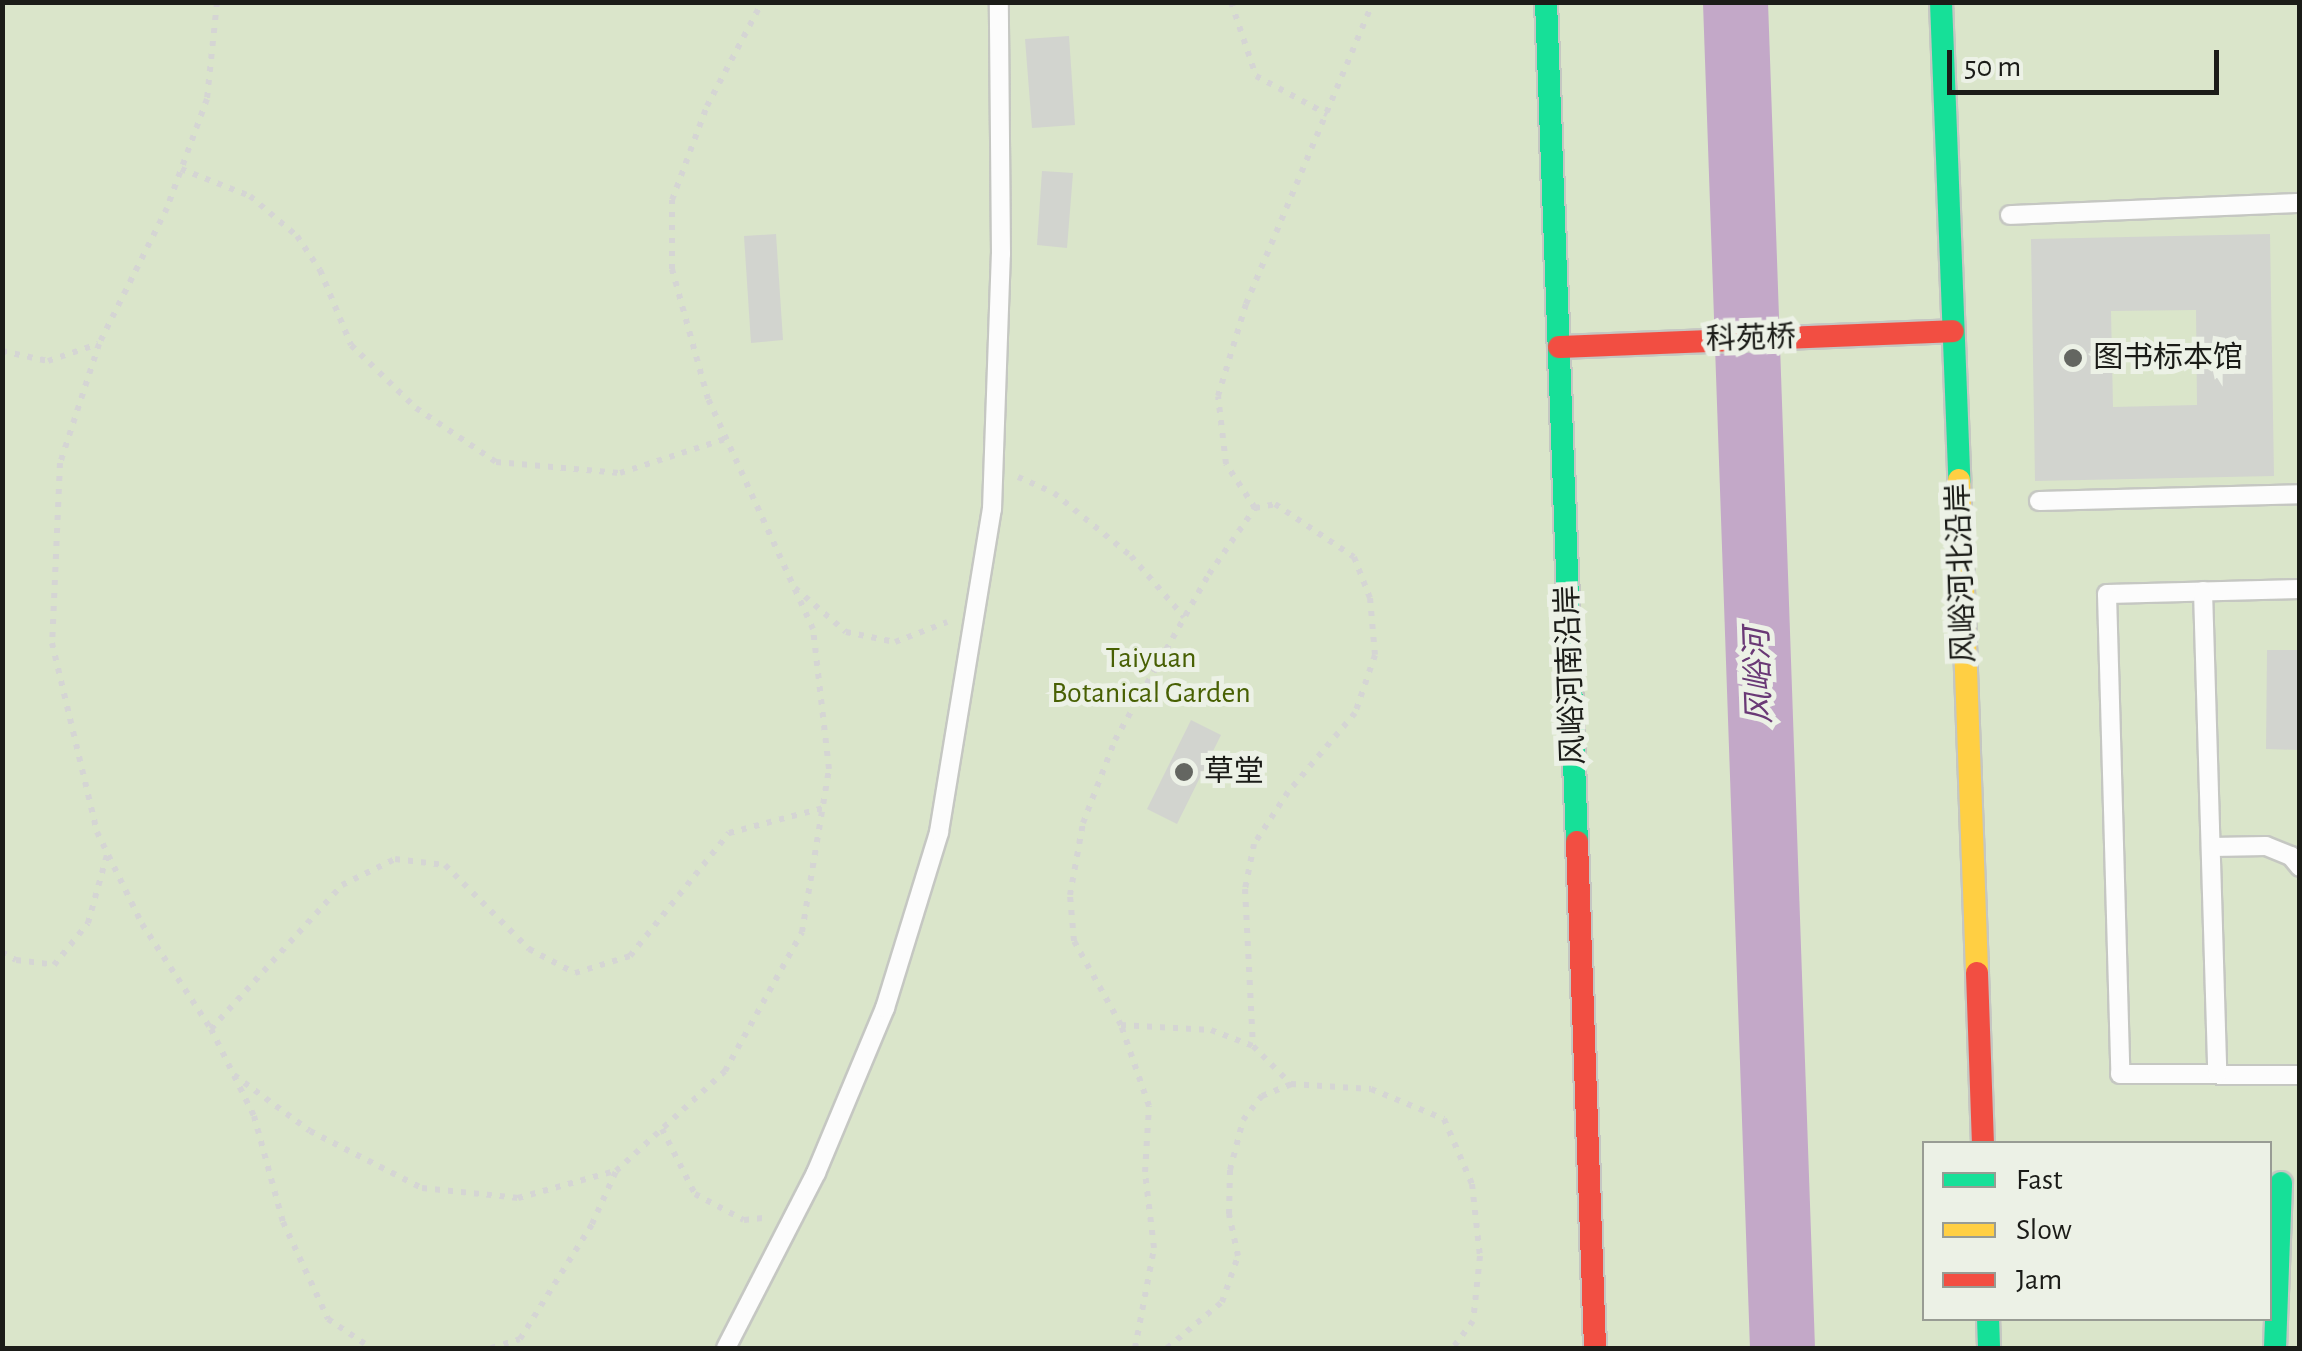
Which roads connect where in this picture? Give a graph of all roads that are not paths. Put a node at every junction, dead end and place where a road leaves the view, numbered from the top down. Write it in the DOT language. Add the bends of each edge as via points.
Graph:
graph roads {
  1 [pos="998,2"];
  2 [pos="1546,2"];
  3 [pos="1941,2"];
  4 [pos="2300,202"];
  5 [pos="2010,216"];
  6 [pos="1953,331"];
  7 [pos="1559,347"];
  8 [pos="2300,494"];
  9 [pos="2039,501"];
  10 [pos="2300,589"];
  11 [pos="2203,591"];
  12 [pos="2214,847"];
  13 [pos="2300,866"];
  14 [pos="2217,1074"];
  15 [pos="2300,1075"];
  16 [pos="1982,1141"];
  17 [pos="2281,1183"];
  18 [pos="1988,1321"];
  19 [pos="726,1348"];
  20 [pos="1595,1348"];
  21 [pos="1990,1348"];
  22 [pos="2275,1348"];
  1 -- 19 [label="lane" via="1001,254 992,509 934,850 885,1008 794,1215"];
  2 -- 7 [label="street, 风峪河南沿岸"];
  3 -- 6 [label="street, 风峪河北沿岸"];
  4 -- 5 [label="lane"];
  6 -- 7 [label="street, 科苑桥"];
  6 -- 16 [label="street, 风峪河北沿岸"];
  7 -- 20 [label="street, 风峪河南沿岸"];
  8 -- 9 [label="lane"];
  10 -- 11 [label="lane"];
  11 -- 12 [label="lane"];
  11 -- 14 [label="lane" via="2108,594 2120,1074"];
  12 -- 13 [label="lane" via="2266,846"];
  12 -- 14 [label="lane"];
  14 -- 15 [label="lane"];
  17 -- 22 [label="street"];
  18 -- 21 [label="street"];
}
